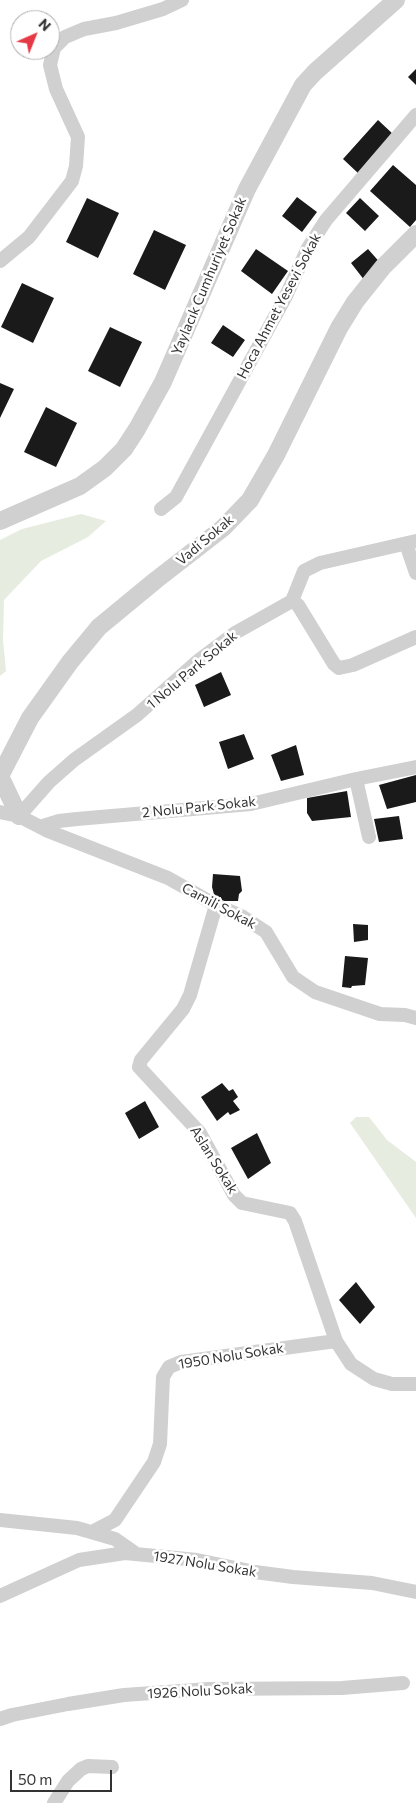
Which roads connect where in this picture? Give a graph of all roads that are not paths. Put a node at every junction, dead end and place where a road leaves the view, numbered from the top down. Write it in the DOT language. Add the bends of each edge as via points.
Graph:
graph roads {
  1 [pos="182,0"];
  2 [pos="396,0"];
  3 [pos="416,115"];
  4 [pos="416,234"];
  5 [pos="0,261"];
  6 [pos="161,509"];
  7 [pos="0,521"];
  8 [pos="411,543"];
  9 [pos="416,573"];
  10 [pos="292,601"];
  11 [pos="416,637"];
  12 [pos="416,767"];
  13 [pos="0,776"];
  14 [pos="356,779"];
  15 [pos="0,812"];
  16 [pos="19,816"];
  17 [pos="40,827"];
  18 [pos="369,837"];
  19 [pos="216,905"];
  20 [pos="416,1018"];
  21 [pos="336,1341"];
  22 [pos="416,1384"];
  23 [pos="0,1520"];
  24 [pos="92,1532"];
  25 [pos="136,1554"];
  26 [pos="416,1592"];
  27 [pos="0,1596"];
  28 [pos="403,1683"];
  29 [pos="0,1719"];
  30 [pos="112,1767"];
  31 [pos="54,1803"];
  1 -- 5 [label="street" via="135,17 84,29 65,37 54,48 50,65 56,89 78,137 76,166 72,181 29,237"];
  2 -- 7 [label="street, Yaylacık Cumhuriyet Sokak" via="303,85 247,189 163,382 124,449 80,486"];
  3 -- 6 [label="street, Hoca Ahmet Yesevi Sokak" via="326,220 176,497"];
  4 -- 13 [label="street, Vadi Sokak" via="383,267 355,302 250,500 223,528 99,627 30,718"];
  8 -- 9 [label="street"];
  8 -- 10 [label="street" via="320,563 304,571"];
  10 -- 11 [label="street" via="298,604 339,668"];
  10 -- 16 [label="street, 1 Nolu Park Sokak" via="235,633 199,660 137,715 74,760"];
  12 -- 14 [label="street, 2 Nolu Park Sokak"];
  13 -- 16 [label="street"];
  14 -- 17 [label="street, 2 Nolu Park Sokak" via="251,804 58,821"];
  14 -- 18 [label="street"];
  15 -- 16 [label="street, Camili Sokak"];
  16 -- 17 [label="street, Camili Sokak"];
  17 -- 19 [label="street, Camili Sokak" via="168,878"];
  19 -- 20 [label="street, Camili Sokak" via="266,932 293,977 315,992 380,1014"];
  19 -- 21 [label="street, Aslan Sokak" via="190,995 183,1009 138,1067 200,1133 234,1195 242,1203 290,1213"];
  21 -- 22 [label="street, Aslan Sokak" via="351,1364 374,1379 392,1384"];
  21 -- 24 [label="street, 1950 Nolu Sokak" via="180,1362 169,1367 163,1377 160,1444 154,1462 115,1520"];
  23 -- 24 [label="street"];
  24 -- 25 [label="street" via="115,1539"];
  25 -- 26 [label="street, 1927 Nolu Sokak" via="197,1560 264,1574 372,1583"];
  25 -- 27 [label="street, 1927 Nolu Sokak" via="80,1560"];
  28 -- 29 [label="street, 1926 Nolu Sokak" via="124,1695"];
  30 -- 31 [label="street" via="88,1766 81,1769 68,1781"];
}
